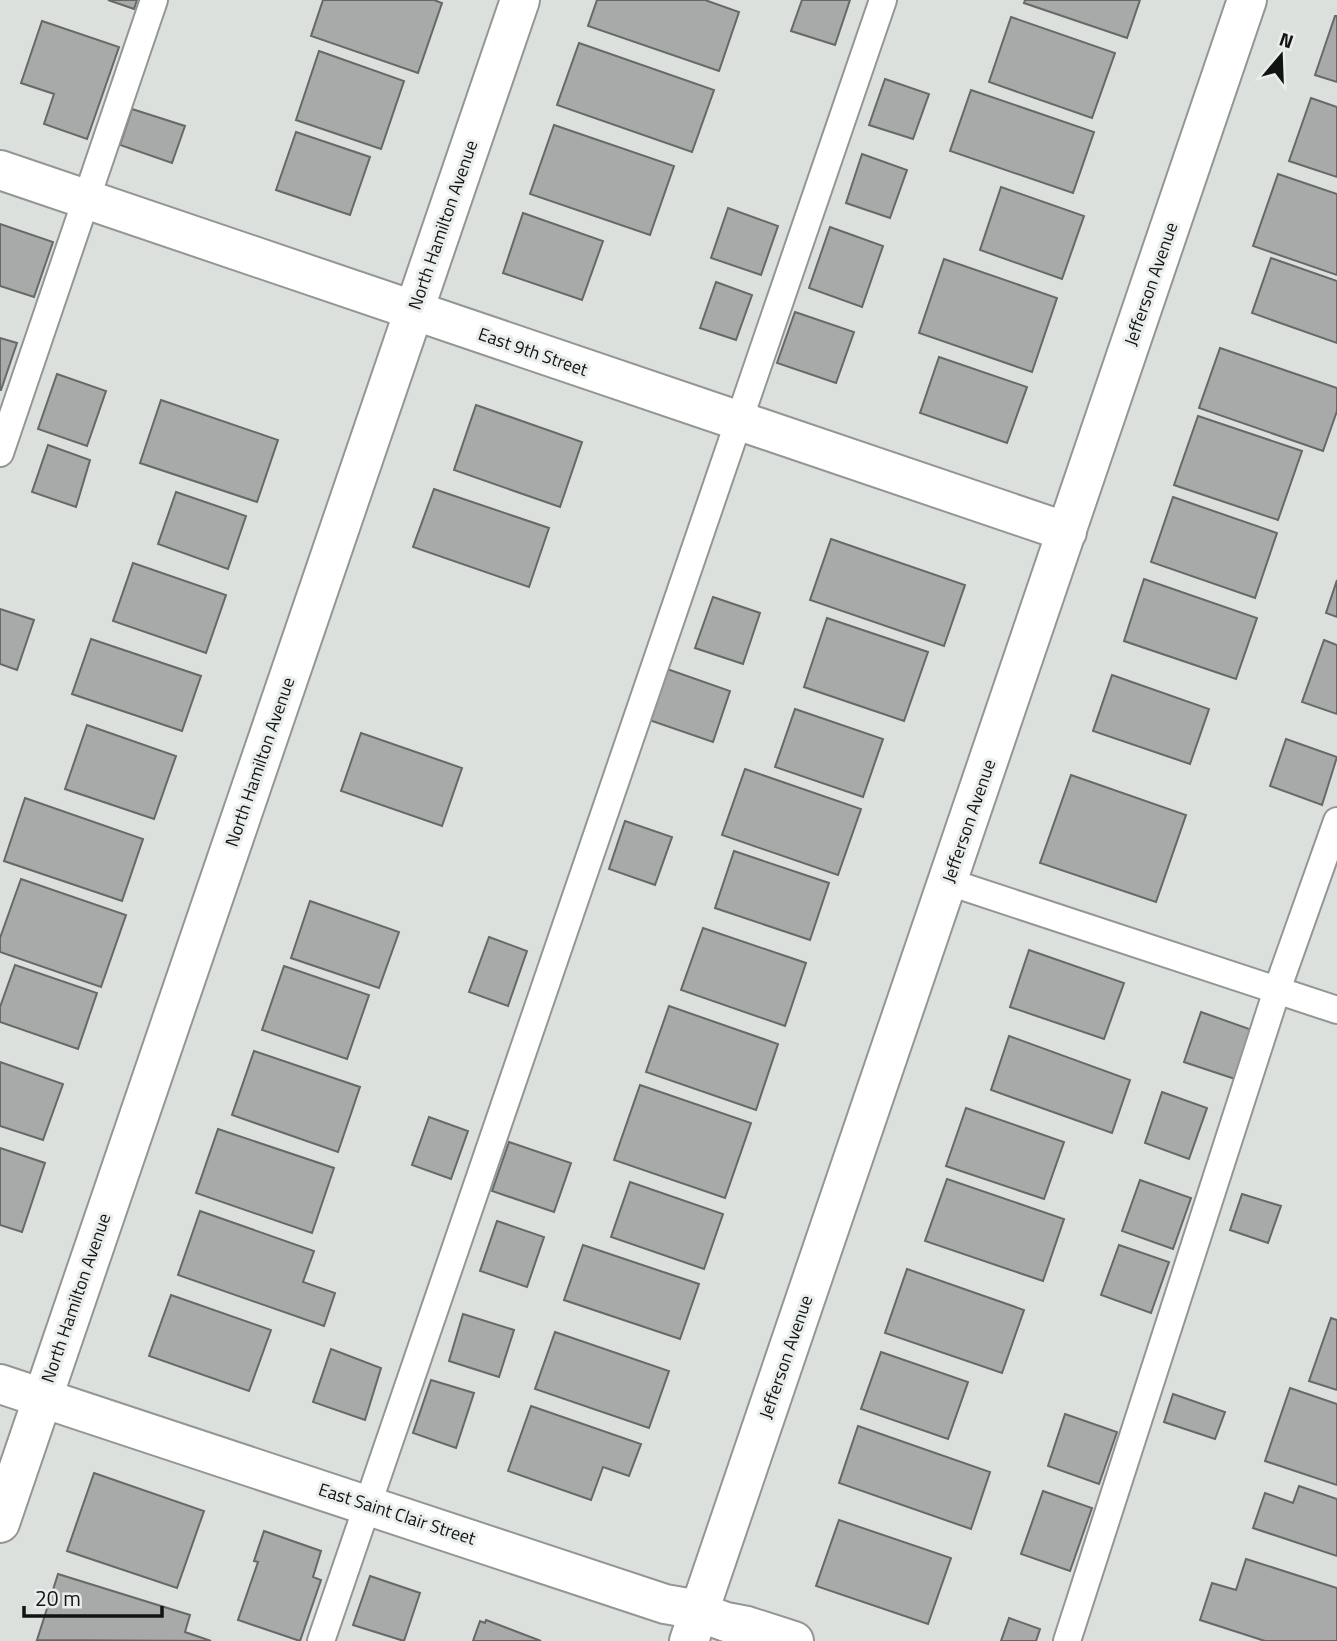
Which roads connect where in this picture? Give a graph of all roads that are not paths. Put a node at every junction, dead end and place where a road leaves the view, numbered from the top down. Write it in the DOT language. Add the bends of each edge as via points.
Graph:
graph roads {
  1 [pos="154,0"];
  2 [pos="520,0"];
  3 [pos="883,0"];
  4 [pos="1247,0"];
  5 [pos="0,170"];
  6 [pos="86,199"];
  7 [pos="414,311"];
  8 [pos="739,422"];
  9 [pos="0,453"];
  10 [pos="1067,532"];
  11 [pos="1337,821"];
  12 [pos="949,882"];
  13 [pos="1277,990"];
  14 [pos="1337,1010"];
  15 [pos="0,1384"];
  16 [pos="42,1397"];
  17 [pos="368,1504"];
  18 [pos="0,1523"];
  19 [pos="694,1626"];
  20 [pos="321,1641"];
  21 [pos="794,1641"];
  22 [pos="1067,1641"];
  1 -- 6 [label="lane"];
  2 -- 7 [label="street, North Hamilton Avenue"];
  3 -- 8 [label="lane"];
  4 -- 10 [label="street, Jefferson Avenue"];
  5 -- 6 [label="street, East 9th Street"];
  6 -- 7 [label="street, East 9th Street"];
  6 -- 9 [label="lane"];
  7 -- 8 [label="street, East 9th Street"];
  7 -- 16 [label="street, North Hamilton Avenue"];
  8 -- 10 [label="street, East 9th Street"];
  8 -- 17 [label="lane"];
  10 -- 12 [label="street, Jefferson Avenue"];
  11 -- 13 [label="lane"];
  12 -- 13 [label="lane"];
  12 -- 19 [label="street, Jefferson Avenue"];
  13 -- 14 [label="lane"];
  13 -- 22 [label="lane"];
  15 -- 16 [label="street, East Saint Clair Street"];
  16 -- 17 [label="street, East Saint Clair Street"];
  16 -- 18 [label="street, North Hamilton Avenue"];
  17 -- 19 [label="street, East Saint Clair Street" via="665,1604"];
  17 -- 20 [label="lane"];
  19 -- 21 [label="street, East Saint Clair Street"];
}
